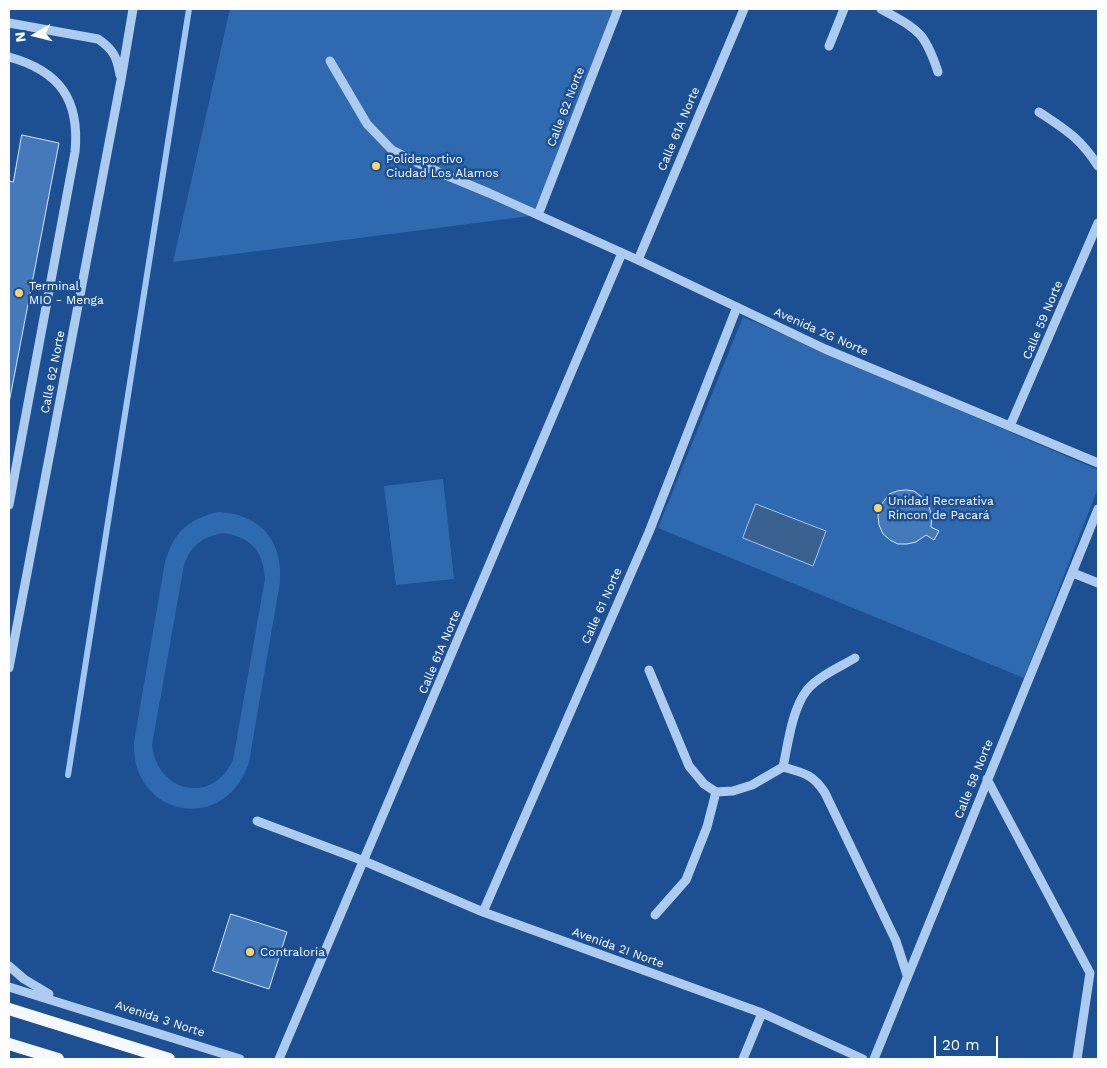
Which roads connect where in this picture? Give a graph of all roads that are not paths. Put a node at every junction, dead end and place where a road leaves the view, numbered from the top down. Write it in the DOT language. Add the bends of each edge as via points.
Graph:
graph roads {
  1 [pos="133,9"];
  2 [pos="618,9"];
  3 [pos="744,9"];
  4 [pos="844,9"];
  5 [pos="881,9"];
  6 [pos="9,23"];
  7 [pos="829,46"];
  8 [pos="9,57"];
  9 [pos="330,60"];
  10 [pos="938,72"];
  11 [pos="121,80"];
  12 [pos="1039,112"];
  13 [pos="1098,166"];
  14 [pos="538,215"];
  15 [pos="1098,223"];
  16 [pos="622,253"];
  17 [pos="638,260"];
  18 [pos="737,307"];
  19 [pos="1010,426"];
  20 [pos="1098,463"];
  21 [pos="9,504"];
  22 [pos="1098,509"];
  23 [pos="1073,573"];
  24 [pos="1098,583"];
  25 [pos="855,658"];
  26 [pos="9,668"];
  27 [pos="649,670"];
  28 [pos="783,767"];
  29 [pos="987,779"];
  30 [pos="716,792"];
  31 [pos="257,821"];
  32 [pos="364,861"];
  33 [pos="483,912"];
  34 [pos="655,915"];
  35 [pos="9,966"];
  36 [pos="1094,971"];
  37 [pos="907,974"];
  38 [pos="9,987"];
  39 [pos="72,1006"];
  40 [pos="9,1009"];
  41 [pos="762,1014"];
  42 [pos="9,1044"];
  43 [pos="58,1059"];
  44 [pos="169,1059"];
  45 [pos="240,1059"];
  46 [pos="279,1059"];
  47 [pos="743,1059"];
  48 [pos="863,1059"];
  49 [pos="874,1059"];
  50 [pos="1077,1059"];
  1 -- 11 [label="street, Calle 62 Norte"];
  2 -- 14 [label="street, Calle 62 Norte"];
  3 -- 17 [label="street, Calle 61A Norte"];
  4 -- 7 [label="street"];
  5 -- 10 [label="street" via="914,28 926,40"];
  6 -- 11 [label="street" via="98,39 115,55"];
  8 -- 21 [label="street" via="38,68 62,89 70,100 77,133"];
  9 -- 14 [label="street, Avenida 2G Norte" via="367,124 392,150"];
  11 -- 26 [label="street, Calle 62 Norte"];
  12 -- 13 [label="street" via="1081,142"];
  14 -- 16 [label="street, Avenida 2G Norte"];
  15 -- 19 [label="street, Calle 59 Norte"];
  16 -- 17 [label="street, Avenida 2G Norte"];
  16 -- 32 [label="street, Calle 61A Norte"];
  17 -- 18 [label="street, Avenida 2G Norte"];
  18 -- 19 [label="street, Avenida 2G Norte" via="825,349"];
  18 -- 33 [label="street, Calle 61 Norte" via="649,532"];
  19 -- 20 [label="street, Avenida 2G Norte"];
  22 -- 23 [label="street, Calle 58 Norte"];
  23 -- 24 [label="street"];
  23 -- 29 [label="street, Calle 58 Norte"];
  25 -- 28 [label="street" via="807,690 796,711"];
  27 -- 30 [label="street" via="689,766 704,784"];
  28 -- 30 [label="street" via="752,785"];
  28 -- 37 [label="street" via="806,774 818,782 825,793 896,941"];
  29 -- 36 [label="street"];
  29 -- 37 [label="street, Calle 58 Norte"];
  30 -- 34 [label="street" via="707,827 686,880"];
  31 -- 32 [label="street, Avenida 2I Norte"];
  32 -- 33 [label="street, Avenida 2I Norte"];
  32 -- 46 [label="street, Calle 61A Norte"];
  33 -- 41 [label="street, Avenida 2I Norte"];
  35 -- 39 [label="street" via="24,979"];
  36 -- 50 [label="street"];
  37 -- 49 [label="street, Calle 58 Norte"];
  38 -- 39 [label="street"];
  39 -- 45 [label="street, Avenida 3 Norte"];
  40 -- 44 [label="main road"];
  41 -- 47 [label="street"];
  41 -- 48 [label="street, Avenida 2I Norte"];
  42 -- 43 [label="main road"];
}
